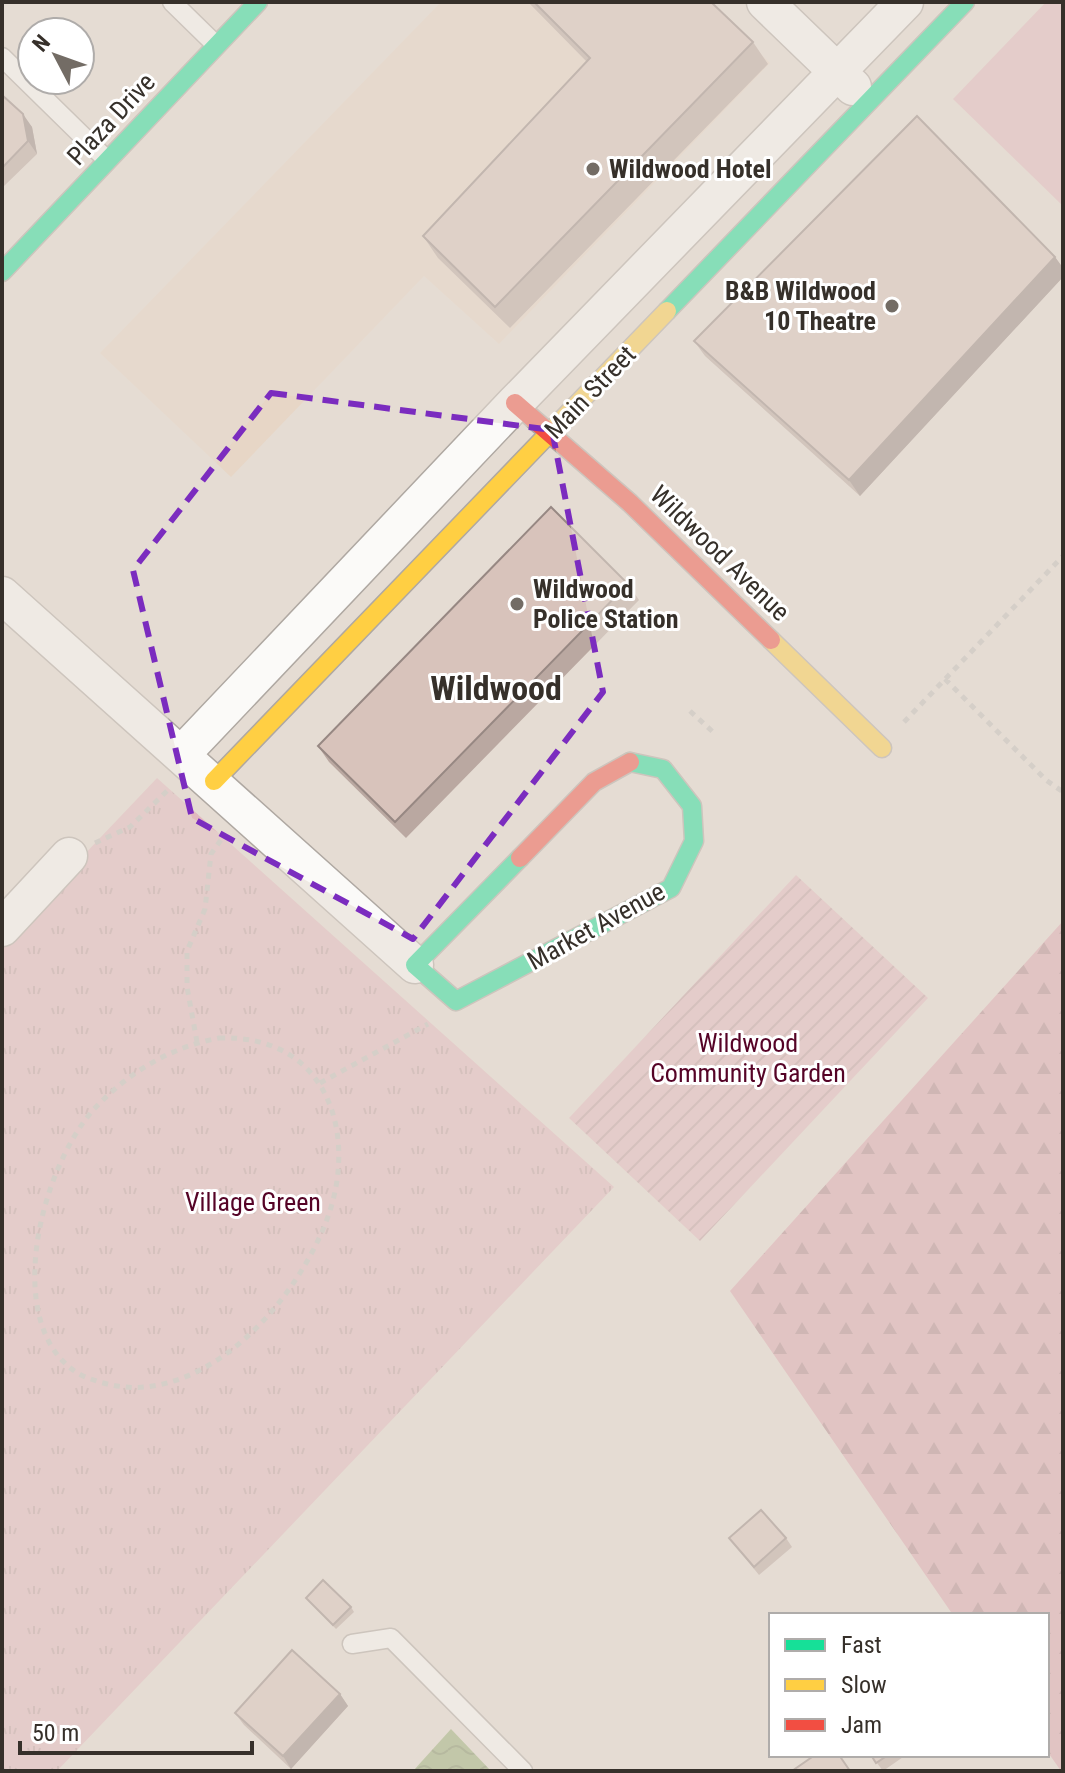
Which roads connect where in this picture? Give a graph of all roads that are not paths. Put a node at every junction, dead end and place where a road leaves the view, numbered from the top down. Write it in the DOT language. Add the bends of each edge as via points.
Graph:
graph roads {
  1 [pos="172,2"];
  2 [pos="258,2"];
  3 [pos="765,2"];
  4 [pos="905,2"];
  5 [pos="965,2"];
  6 [pos="216,45"];
  7 [pos="2,57"];
  8 [pos="837,71"];
  9 [pos="869,102"];
  10 [pos="107,160"];
  11 [pos="2,272"];
  12 [pos="515,403"];
  13 [pos="551,432"];
  14 [pos="2,595"];
  15 [pos="882,748"];
  16 [pos="197,767"];
  17 [pos="69,856"];
  18 [pos="2,928"];
  19 [pos="415,965"];
  20 [pos="352,1644"];
  21 [pos="523,1771"];
  1 -- 6 [label="lane"];
  2 -- 6 [label="street, Plaza Drive"];
  3 -- 8 [label="street"];
  4 -- 8 [label="street, Main Street"];
  5 -- 9 [label="street, Main Street"];
  6 -- 10 [label="street, Plaza Drive"];
  7 -- 10 [label="lane"];
  8 -- 9 [label="street"];
  8 -- 12 [label="street, Main Street"];
  9 -- 13 [label="street, Main Street"];
  10 -- 11 [label="street, Plaza Drive"];
  12 -- 13 [label="street, Wildwood Avenue"];
  12 -- 16 [label="street, Main Street"];
  13 -- 15 [label="street, Wildwood Avenue"];
  13 -- 16 [label="street, Main Street"];
  14 -- 16 [label="street"];
  16 -- 19 [label="street"];
  17 -- 18 [label="street"];
  19 -- 19 [label="street, Market Avenue" via="594,782 630,762 663,769 692,806 694,841 671,888 456,1001"];
  20 -- 21 [label="lane" via="391,1638"];
}
